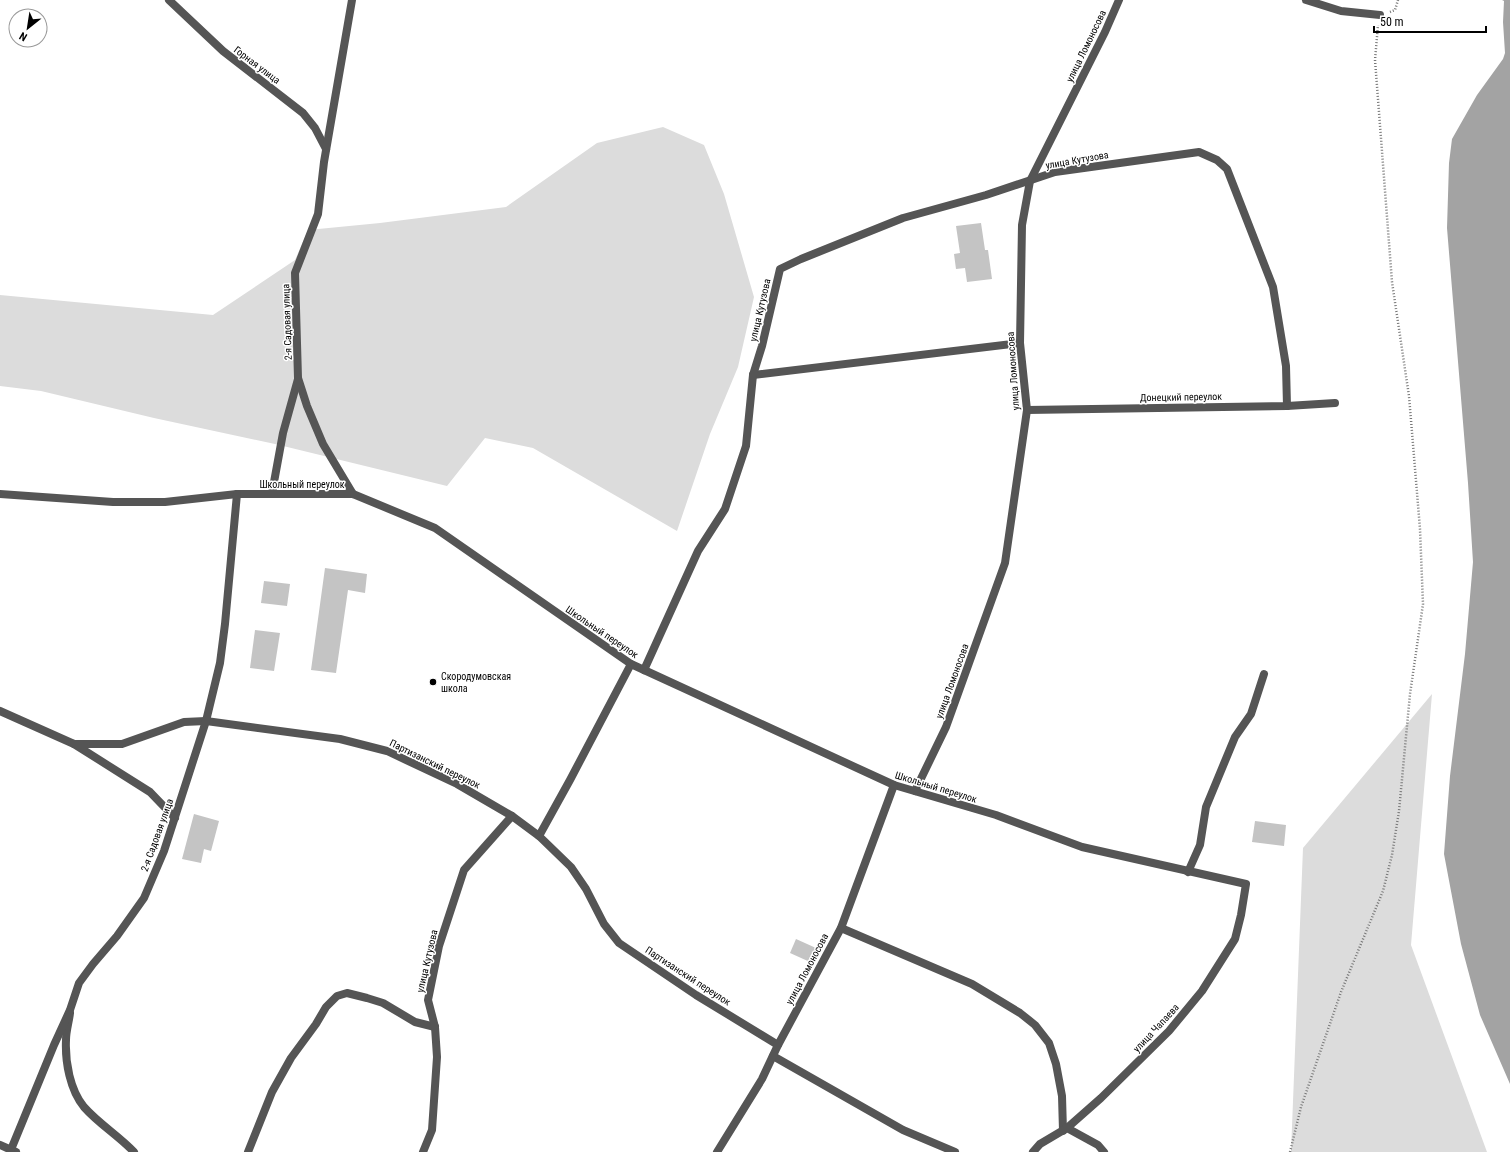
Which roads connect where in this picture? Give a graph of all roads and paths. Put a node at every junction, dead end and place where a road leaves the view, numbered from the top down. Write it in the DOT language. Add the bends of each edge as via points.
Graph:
graph roads {
  1 [pos="169,0"];
  2 [pos="352,0"];
  3 [pos="1118,0"];
  4 [pos="1306,0"];
  5 [pos="1398,0"];
  6 [pos="1380,15"];
  7 [pos="326,149"];
  8 [pos="1030,181"];
  9 [pos="1020,343"];
  10 [pos="753,375"];
  11 [pos="298,378"];
  12 [pos="1336,403"];
  13 [pos="1287,406"];
  14 [pos="1027,410"];
  15 [pos="272,493"];
  16 [pos="0,494"];
  17 [pos="238,494"];
  18 [pos="353,494"];
  19 [pos="631,664"];
  20 [pos="644,670"];
  21 [pos="1264,674"];
  22 [pos="0,711"];
  23 [pos="206,721"];
  24 [pos="74,744"];
  25 [pos="894,785"];
  26 [pos="915,791"];
  27 [pos="512,816"];
  28 [pos="175,818"];
  29 [pos="539,836"];
  30 [pos="1188,872"];
  31 [pos="1246,884"];
  32 [pos="841,928"];
  33 [pos="70,1010"];
  34 [pos="435,1027"];
  35 [pos="778,1045"];
  36 [pos="773,1056"];
  37 [pos="1065,1129"];
  38 [pos="0,1145"];
  39 [pos="12,1151"];
  40 [pos="134,1152"];
  41 [pos="248,1152"];
  42 [pos="423,1152"];
  43 [pos="717,1152"];
  44 [pos="956,1152"];
  45 [pos="1032,1152"];
  46 [pos="1104,1152"];
  47 [pos="1290,1152"];
  1 -- 7 [label="street, Горная улица" via="223,51 303,113 315,128"];
  2 -- 7 [label="street, 2-я Садовая улица"];
  3 -- 8 [label="street, улица Ломоносова" via="1105,32"];
  4 -- 6 [label="street" via="1341,11"];
  5 -- 6 [label="path" via="1395,10"];
  6 -- 47 [label="path" via="1374,60 1392,282 1410,404 1423,604 1392,855 1383,891 1341,992 1301,1107"];
  7 -- 11 [label="street, 2-я Садовая улица" via="318,214 295,273"];
  8 -- 9 [label="street, улица Ломоносова" via="1022,225"];
  8 -- 10 [label="street, улица Кутузова" via="903,218 780,269"];
  8 -- 13 [label="street, улица Кутузова" via="1055,172 1198,152 1217,160 1227,170 1273,287 1286,366"];
  9 -- 10 [label="street"];
  9 -- 14 [label="street, улица Ломоносова"];
  10 -- 20 [label="street, улица Кутузова" via="746,446 725,509 698,551"];
  11 -- 15 [label="street" via="283,433"];
  11 -- 18 [label="street, 2-я Садовая улица" via="323,444"];
  12 -- 13 [label="street, Донецкий переулок"];
  13 -- 14 [label="street, Донецкий переулок"];
  14 -- 26 [label="street, улица Ломоносова" via="1005,563 946,727"];
  15 -- 17 [label="street, Школьный переулок"];
  15 -- 18 [label="street, Школьный переулок"];
  16 -- 17 [label="street, Школьный переулок" via="113,502 165,502"];
  17 -- 23 [label="street, 2-я Садовая улица" via="220,663"];
  18 -- 19 [label="street, Школьный переулок" via="435,528"];
  19 -- 20 [label="street, Школьный переулок"];
  19 -- 29 [label="street"];
  20 -- 25 [label="street, Школьный переулок"];
  21 -- 30 [label="street" via="1252,714 1235,737 1206,807 1200,845"];
  22 -- 24 [label="street, Партизанский переулок"];
  23 -- 24 [label="street, Партизанский переулок" via="184,722 122,744"];
  23 -- 27 [label="street, Партизанский переулок" via="340,739 387,751 457,784"];
  23 -- 28 [label="street, 2-я Садовая улица"];
  24 -- 28 [label="street" via="150,792"];
  25 -- 26 [label="street, Школьный переулок"];
  25 -- 32 [label="street, улица Ломоносова"];
  26 -- 30 [label="street, Школьный переулок" via="996,815 1082,848"];
  27 -- 29 [label="street, Партизанский переулок"];
  27 -- 34 [label="street, улица Кутузова" via="464,870 439,946 428,1000"];
  28 -- 33 [label="street, 2-я Садовая улица" via="144,898 118,936 79,983"];
  29 -- 35 [label="street, Партизанский переулок" via="570,867 586,888 604,924 619,943 696,995"];
  30 -- 31 [label="street, Школьный переулок"];
  31 -- 37 [label="street, улица Чапаева" via="1235,939 1202,991 1169,1031 1101,1098"];
  32 -- 35 [label="street, улица Ломоносова"];
  32 -- 37 [label="street" via="972,984 1035,1025 1049,1043 1056,1064"];
  33 -- 39 [label="street, 2-я Садовая улица"];
  33 -- 40 [label="street" via="66,1040 68,1068 74,1089 83,1106"];
  34 -- 41 [label="street" via="415,1022 383,1003 347,993 337,996 326,1007 291,1058 272,1092"];
  34 -- 42 [label="street, улица Кутузова" via="437,1057 432,1130"];
  35 -- 36 [label="street, улица Ломоносова"];
  36 -- 43 [label="street, улица Ломоносова" via="762,1079"];
  36 -- 44 [label="street" via="902,1130"];
  37 -- 45 [label="street, улица Чапаева"];
  37 -- 46 [label="street" via="1098,1145"];
  38 -- 39 [label="street"];
}
